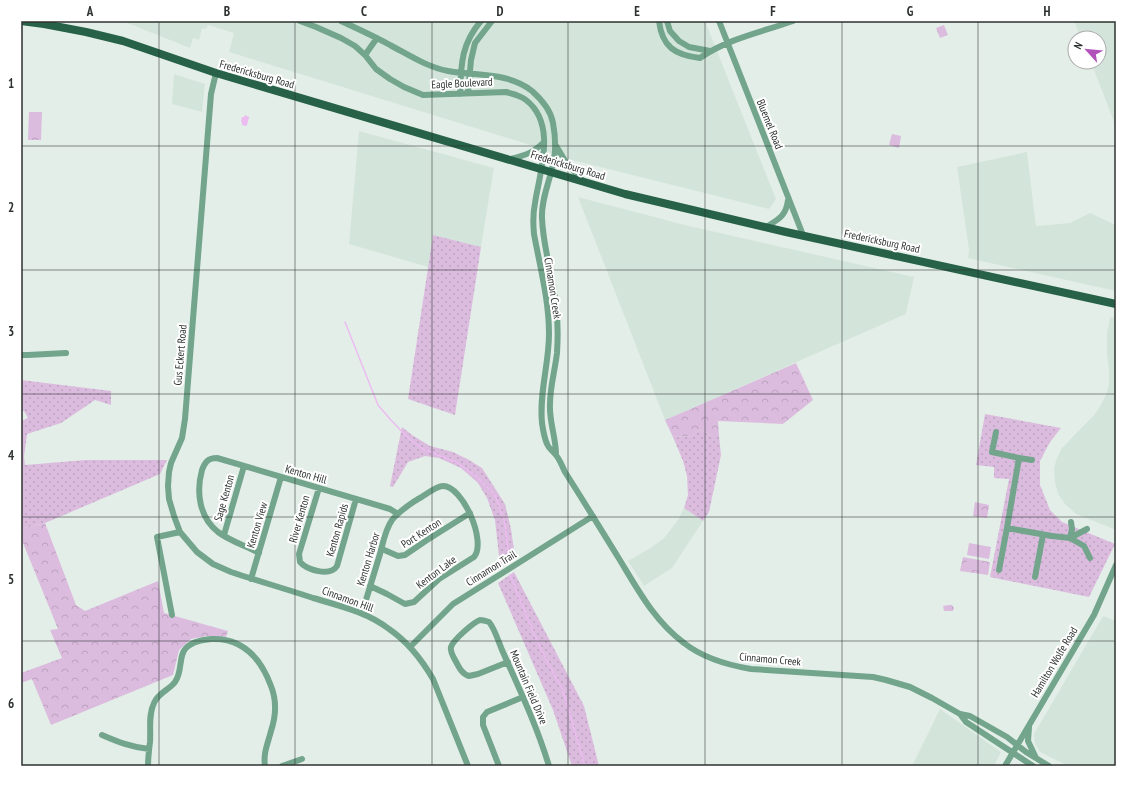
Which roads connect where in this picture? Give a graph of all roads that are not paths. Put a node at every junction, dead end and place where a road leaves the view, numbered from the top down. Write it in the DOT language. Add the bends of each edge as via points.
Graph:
graph roads {
  1 [pos="21,21"];
  2 [pos="300,21"];
  3 [pos="341,21"];
  4 [pos="481,21"];
  5 [pos="492,21"];
  6 [pos="659,21"];
  7 [pos="667,21"];
  8 [pos="719,21"];
  9 [pos="793,21"];
  10 [pos="377,38"];
  11 [pos="727,43"];
  12 [pos="710,51"];
  13 [pos="365,55"];
  14 [pos="461,72"];
  15 [pos="216,73"];
  16 [pos="469,74"];
  17 [pos="468,93"];
  18 [pos="460,94"];
  19 [pos="544,142"];
  20 [pos="555,142"];
  21 [pos="511,160"];
  22 [pos="542,169"];
  23 [pos="551,172"];
  24 [pos="583,181"];
  25 [pos="788,198"];
  26 [pos="766,227"];
  27 [pos="803,235"];
  28 [pos="545,242"];
  29 [pos="536,244"];
  30 [pos="1116,304"];
  31 [pos="66,353"];
  32 [pos="21,354"];
  33 [pos="552,428"];
  34 [pos="543,430"];
  35 [pos="996,432"];
  36 [pos="556,455"];
  37 [pos="1019,458"];
  38 [pos="1032,460"];
  39 [pos="244,466"];
  40 [pos="282,477"];
  41 [pos="319,488"];
  42 [pos="356,500"];
  43 [pos="470,513"];
  44 [pos="398,514"];
  45 [pos="593,516"];
  46 [pos="1071,522"];
  47 [pos="1007,528"];
  48 [pos="1087,529"];
  49 [pos="180,532"];
  50 [pos="224,535"];
  51 [pos="1043,535"];
  52 [pos="1070,538"];
  53 [pos="382,549"];
  54 [pos="259,553"];
  55 [pos="1090,558"];
  56 [pos="1116,565"];
  57 [pos="315,570"];
  58 [pos="999,570"];
  59 [pos="1035,578"];
  60 [pos="251,579"];
  61 [pos="370,586"];
  62 [pos="362,613"];
  63 [pos="172,615"];
  64 [pos="410,647"];
  65 [pos="508,662"];
  66 [pos="523,697"];
  67 [pos="960,714"];
  68 [pos="1029,724"];
  69 [pos="102,735"];
  70 [pos="1017,745"];
  71 [pos="149,749"];
  72 [pos="1013,752"];
  73 [pos="302,759"];
  74 [pos="1036,759"];
  75 [pos="547,765"];
  76 [pos="148,766"];
  77 [pos="265,766"];
  78 [pos="282,766"];
  79 [pos="468,766"];
  80 [pos="499,766"];
  81 [pos="1005,766"];
  82 [pos="1034,766"];
  83 [pos="1048,766"];
  1 -- 15 [label="main road, Fredericksburg Road" via="123,41"];
  2 -- 13 [label="street, Eagle Boulevard" via="341,38"];
  3 -- 10 [label="street, Eagle Boulevard"];
  4 -- 14 [label="street" via="466,45"];
  5 -- 16 [label="street" via="475,43"];
  6 -- 12 [label="street" via="664,39 677,53 700,58"];
  7 -- 12 [label="street" via="670,32 679,41"];
  8 -- 11 [label="street, Bluemel Road"];
  9 -- 11 [label="street"];
  10 -- 13 [label="street"];
  10 -- 14 [label="street, Eagle Boulevard" via="432,67"];
  11 -- 12 [label="street"];
  11 -- 25 [label="street, Bluemel Road"];
  13 -- 18 [label="street, Eagle Boulevard" via="376,68 404,88 423,95"];
  14 -- 16 [label="street, Eagle Boulevard"];
  14 -- 18 [label="street"];
  15 -- 21 [label="main road, Fredericksburg Road"];
  15 -- 49 [label="street, Gus Eckert Road" via="210,94 185,419 182,438 171,463 168,480 169,499"];
  16 -- 17 [label="street"];
  16 -- 20 [label="street, Eagle Boulevard" via="507,78 532,91 550,112"];
  17 -- 18 [label="street, Eagle Boulevard"];
  17 -- 19 [label="street, Eagle Boulevard" via="506,92 525,99 541,119"];
  19 -- 21 [label="street" via="537,150"];
  19 -- 22 [label="street, Eagle Boulevard"];
  20 -- 23 [label="street, Eagle Boulevard"];
  20 -- 24 [label="street" via="567,164"];
  21 -- 22 [label="main road, Fredericksburg Road"];
  22 -- 23 [label="main road, Fredericksburg Road"];
  22 -- 29 [label="street, Cinnamon Creek" via="534,205"];
  23 -- 24 [label="main road, Fredericksburg Road"];
  23 -- 28 [label="street, Cinnamon Creek" via="543,204"];
  24 -- 26 [label="main road, Fredericksburg Road" via="625,194"];
  25 -- 26 [label="street" via="786,211 782,217"];
  25 -- 27 [label="street, Bluemel Road"];
  26 -- 27 [label="main road, Fredericksburg Road"];
  27 -- 30 [label="main road, Fredericksburg Road"];
  28 -- 29 [label="street"];
  28 -- 33 [label="street, Cinnamon Creek" via="558,329 557,354 550,394"];
  29 -- 34 [label="street, Cinnamon Creek" via="548,312 549,335 541,396"];
  31 -- 32 [label="street"];
  33 -- 34 [label="street"];
  33 -- 36 [label="street, Cinnamon Creek"];
  34 -- 36 [label="street, Cinnamon Creek" via="549,449"];
  35 -- 37 [label="street" via="992,452"];
  36 -- 45 [label="street, Cinnamon Creek"];
  37 -- 38 [label="street"];
  37 -- 47 [label="street"];
  39 -- 40 [label="street, Kenton Hill"];
  39 -- 50 [label="street, Sage Kenton"];
  39 -- 50 [label="street, Kenton Hill" via="217,458 205,462 199,486 201,505 214,529"];
  40 -- 41 [label="street, Kenton Hill"];
  40 -- 54 [label="street, Kenton View"];
  41 -- 42 [label="street, Kenton Hill"];
  41 -- 57 [label="street, River Kenton" via="299,558 303,565"];
  42 -- 44 [label="street, Kenton Hill" via="390,509"];
  42 -- 57 [label="street, Kenton Rapids" via="337,566 329,572"];
  43 -- 44 [label="street" via="458,496 443,486"];
  43 -- 53 [label="street, Port Kenton" via="405,555 398,556"];
  43 -- 61 [label="street, Kenton Lake" via="476,532 476,554 439,579 414,602 405,604"];
  44 -- 53 [label="street, Kenton Harbor" via="388,528"];
  45 -- 64 [label="street, Cinnamon Trail" via="453,604"];
  45 -- 67 [label="street, Cinnamon Creek" via="659,620 694,650 725,663 751,669 850,675 886,680 922,692"];
  46 -- 52 [label="street"];
  47 -- 51 [label="street"];
  47 -- 58 [label="street"];
  48 -- 52 [label="street"];
  49 -- 60 [label="street, Cinnamon Hill" via="197,552 213,564"];
  49 -- 63 [label="street" via="157,537"];
  50 -- 54 [label="street"];
  51 -- 52 [label="street"];
  51 -- 59 [label="street"];
  52 -- 55 [label="street" via="1084,546"];
  53 -- 61 [label="street, Kenton Harbor"];
  54 -- 60 [label="street, Kenton View"];
  56 -- 68 [label="street, Hamilton Wolfe Road" via="1094,615"];
  60 -- 62 [label="street, Cinnamon Hill"];
  61 -- 62 [label="street, Kenton Harbor"];
  62 -- 64 [label="street, Cinnamon Hill" via="389,628"];
  64 -- 79 [label="street, Cinnamon Hill" via="433,679"];
  65 -- 65 [label="street, Mountain Field Drive" via="491,625 485,620 476,623 452,644 451,652 463,673 469,676"];
  65 -- 66 [label="street, Mountain Field Drive"];
  66 -- 75 [label="street, Mountain Field Drive"];
  66 -- 80 [label="street" via="487,712 483,717 483,725"];
  67 -- 70 [label="street, Cinnamon Creek" via="970,716"];
  67 -- 72 [label="street, Cinnamon Creek" via="966,722"];
  68 -- 70 [label="street, Hamilton Wolfe Road"];
  68 -- 74 [label="street" via="1029,746"];
  69 -- 71 [label="street" via="123,744"];
  70 -- 72 [label="street, Hamilton Wolfe Road"];
  70 -- 74 [label="street, Cinnamon Creek"];
  71 -- 76 [label="street"];
  71 -- 77 [label="street" via="150,720 154,703 159,695 177,680 185,650 200,641 225,640 244,647 256,658 265,670 272,687 275,715 264,753"];
  72 -- 81 [label="street, Hamilton Wolfe Road"];
  72 -- 82 [label="street, Cinnamon Creek"];
  73 -- 78 [label="street"];
  74 -- 83 [label="street, Cinnamon Creek"];
}
